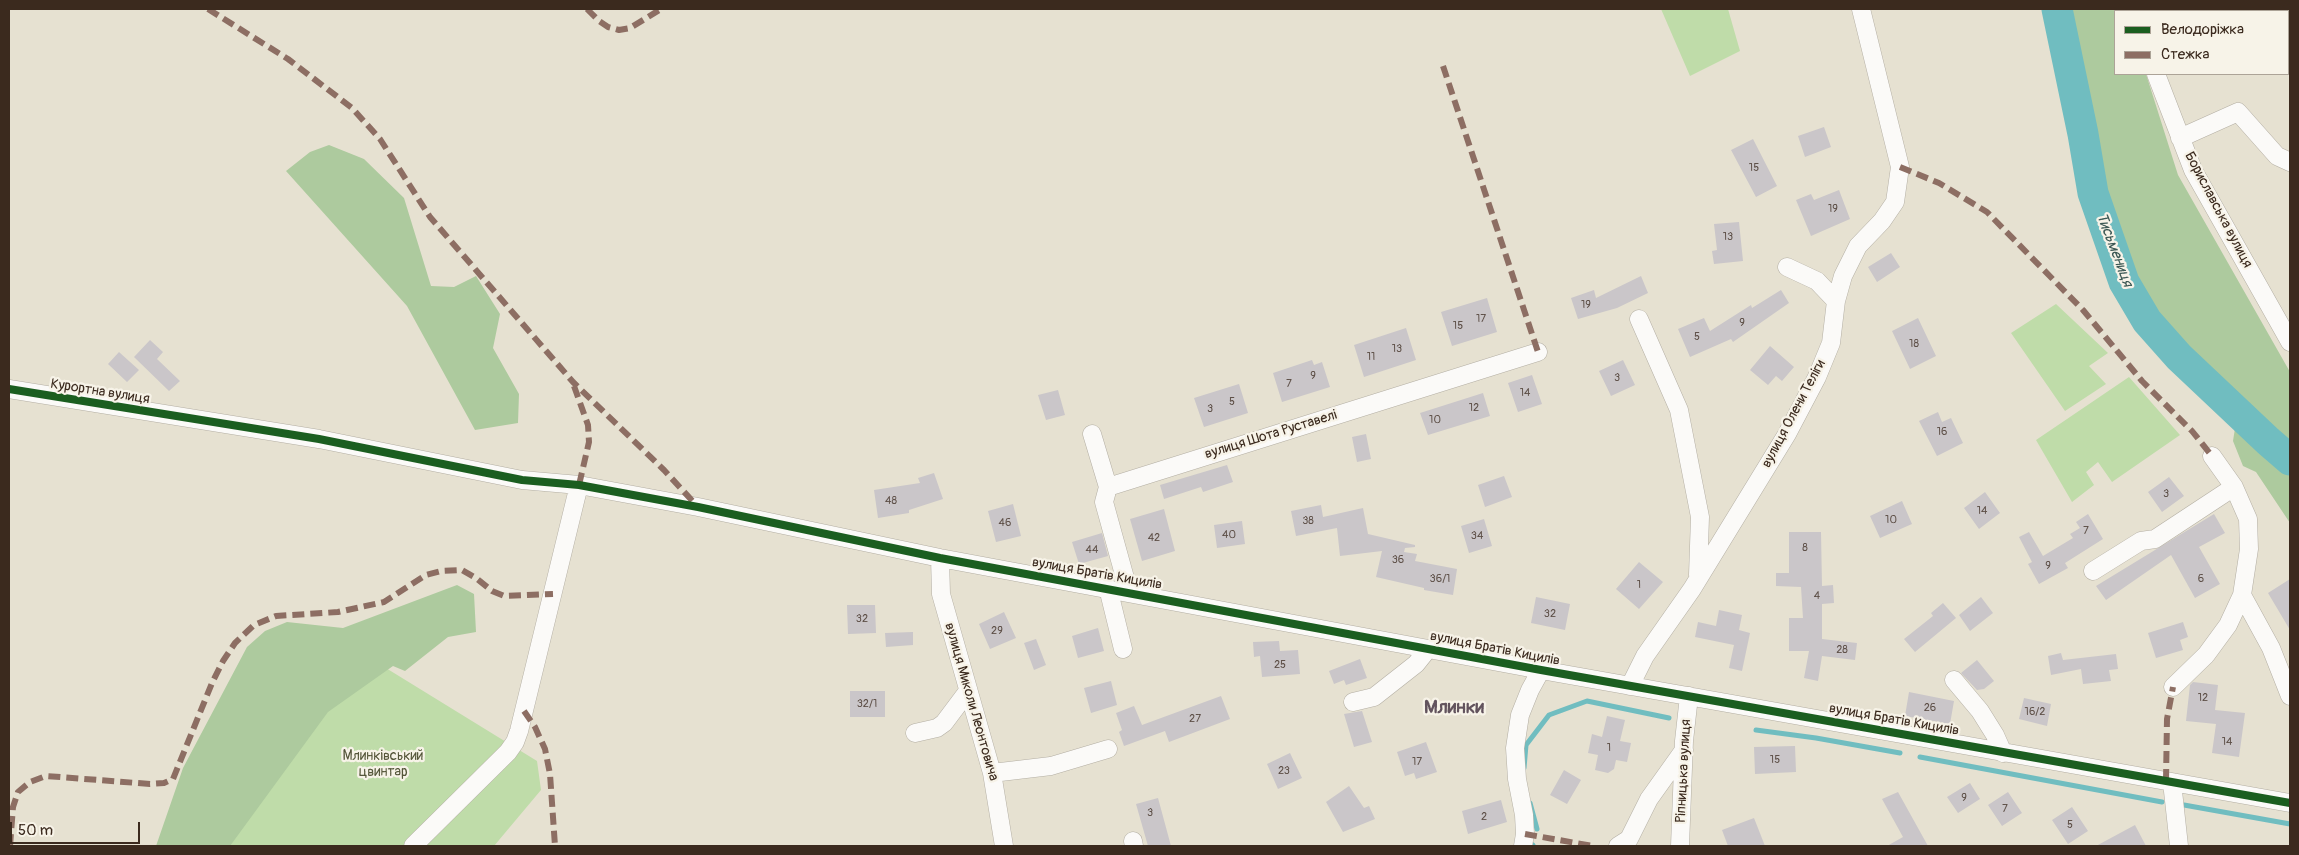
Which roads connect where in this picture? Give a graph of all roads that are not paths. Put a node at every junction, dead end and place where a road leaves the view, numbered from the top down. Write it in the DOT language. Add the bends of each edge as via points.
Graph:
graph roads {
  1 [pos="1861,9"];
  2 [pos="2156,75"];
  3 [pos="2180,138"];
  4 [pos="2290,162"];
  5 [pos="1787,267"];
  6 [pos="1836,301"];
  7 [pos="1639,319"];
  8 [pos="2290,342"];
  9 [pos="1538,352"];
  10 [pos="9,389"];
  11 [pos="1092,434"];
  12 [pos="2212,456"];
  13 [pos="579,485"];
  14 [pos="1108,487"];
  15 [pos="2234,487"];
  16 [pos="940,558"];
  17 [pos="2093,571"];
  18 [pos="1698,578"];
  19 [pos="1116,590"];
  20 [pos="2242,595"];
  21 [pos="1123,648"];
  22 [pos="1428,649"];
  23 [pos="1541,670"];
  24 [pos="1954,680"];
  25 [pos="1630,686"];
  26 [pos="2173,687"];
  27 [pos="968,691"];
  28 [pos="1689,696"];
  29 [pos="2290,696"];
  30 [pos="1353,702"];
  31 [pos="915,733"];
  32 [pos="1108,749"];
  33 [pos="1684,750"];
  34 [pos="2003,753"];
  35 [pos="992,773"];
  36 [pos="2172,782"];
  37 [pos="2290,803"];
  38 [pos="1681,845"];
  39 [pos="413,846"];
  40 [pos="1004,846"];
  41 [pos="1523,846"];
  42 [pos="1618,846"];
  43 [pos="2179,846"];
  1 -- 6 [label="street, вулиця Олени Теліги" via="1900,166 1895,202 1858,246 1842,276"];
  2 -- 3 [label="street, Бориславська вулиця"];
  3 -- 4 [label="street" via="2238,112 2277,156"];
  3 -- 8 [label="street, Бориславська вулиця" via="2201,185"];
  5 -- 6 [label="street" via="1817,281"];
  6 -- 18 [label="street, вулиця Олени Теліги" via="1831,343 1817,377 1787,434"];
  7 -- 18 [label="street" via="1679,410 1700,516"];
  9 -- 14 [label="street, вулиця Шота Руставелі"];
  10 -- 13 [label="street, Курортна вулиця" via="319,439 522,480"];
  11 -- 14 [label="street"];
  12 -- 15 [label="street"];
  13 -- 16 [label="street, вулиця Братів Кицилів"];
  13 -- 39 [label="street" via="515,742"];
  14 -- 19 [label="street" via="1104,502 1125,578"];
  15 -- 17 [label="street" via="2155,539 2141,541"];
  15 -- 20 [label="street" via="2248,519 2249,549"];
  16 -- 19 [label="street, вулиця Братів Кицилів"];
  16 -- 27 [label="street, вулиця Миколи Леонтовича" via="940,594"];
  18 -- 25 [label="street, вулиця Олени Теліги" via="1645,656"];
  19 -- 21 [label="street"];
  19 -- 22 [label="street, вулиця Братів Кицилів"];
  20 -- 26 [label="street" via="2228,625 2206,655"];
  20 -- 29 [label="street" via="2271,648"];
  22 -- 23 [label="street, вулиця Братів Кицилів"];
  22 -- 30 [label="street" via="1416,664 1374,697"];
  23 -- 25 [label="street, вулиця Братів Кицилів"];
  23 -- 41 [label="street" via="1520,715 1515,748 1525,824"];
  24 -- 34 [label="street" via="1980,710"];
  25 -- 28 [label="street, вулиця Братів Кицилів"];
  27 -- 31 [label="street" via="944,723"];
  27 -- 35 [label="street, вулиця Миколи Леонтовича"];
  28 -- 33 [label="street, Ріпницька вулиця"];
  28 -- 34 [label="street, вулиця Братів Кицилів"];
  32 -- 35 [label="street" via="1051,766"];
  33 -- 38 [label="street, Ріпницька вулиця"];
  33 -- 42 [label="street" via="1649,799 1628,839"];
  34 -- 36 [label="street, вулиця Братів Кицилів"];
  35 -- 40 [label="street, вулиця Миколи Леонтовича"];
  36 -- 37 [label="street, вулиця Братів Кицилів"];
  36 -- 43 [label="street"];
}
